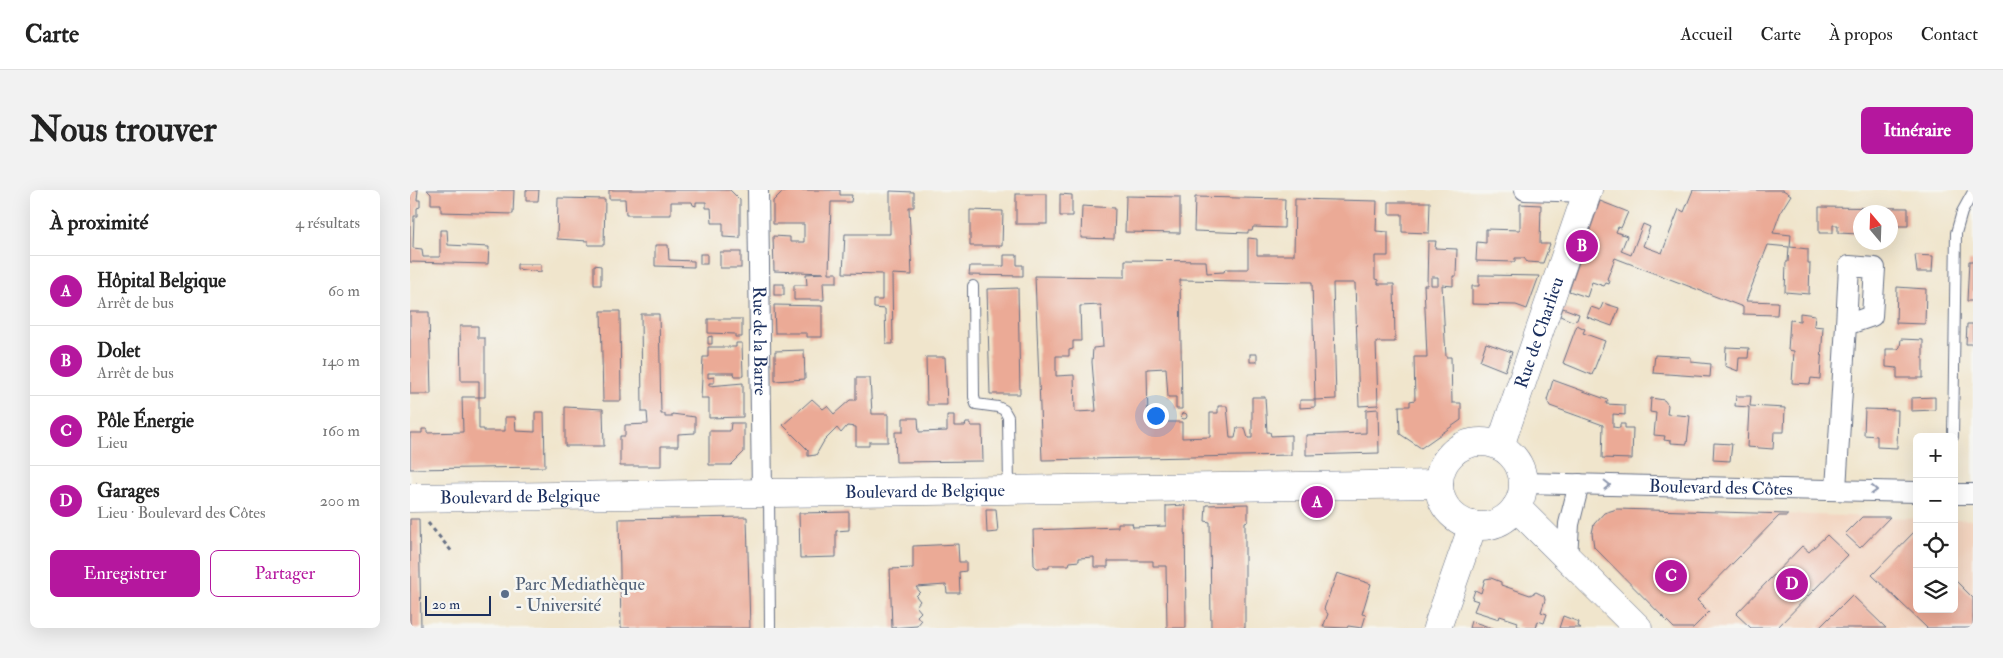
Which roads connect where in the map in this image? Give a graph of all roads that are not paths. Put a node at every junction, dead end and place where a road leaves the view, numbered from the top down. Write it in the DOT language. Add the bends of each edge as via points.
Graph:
graph roads {
  1 [pos="758,190"];
  2 [pos="1525,190"];
  3 [pos="1588,191"];
  4 [pos="1973,192"];
  5 [pos="973,286"];
  6 [pos="1846,325"];
  7 [pos="1953,433"];
  8 [pos="1500,446"];
  9 [pos="1439,484"];
  10 [pos="1578,484"];
  11 [pos="1009,489"];
  12 [pos="1836,489"];
  13 [pos="765,492"];
  14 [pos="1913,492"];
  15 [pos="1958,494"];
  16 [pos="1973,494"];
  17 [pos="1519,495"];
  18 [pos="416,507"];
  19 [pos="1473,525"];
  20 [pos="1567,558"];
  21 [pos="770,628"];
  22 [pos="1437,628"];
  23 [pos="1638,628"];
  1 -- 13 [label="street, Rue de la Barre"];
  2 -- 3 [label="street"];
  3 -- 8 [label="main road, Rue de Charlieu"];
  4 -- 7 [label="lane" via="1962,212 1956,233"];
  5 -- 11 [label="lane" via="974,397 976,404 998,407 1008,417"];
  6 -- 12 [label="street"];
  8 -- 9 [label="main road" via="1486,442 1459,448 1445,464"];
  8 -- 17 [label="main road" via="1517,461"];
  9 -- 11 [label="main road, Boulevard de Belgique"];
  9 -- 19 [label="main road" via="1449,510"];
  10 -- 12 [label="street, Boulevard des Côtes, one-way"];
  10 -- 17 [label="street, Boulevard des Côtes"];
  10 -- 20 [label="street" via="1569,524"];
  11 -- 13 [label="main road, Boulevard de Belgique"];
  12 -- 14 [label="street, Boulevard des Côtes, one-way"];
  13 -- 18 [label="main road, Boulevard de Belgique"];
  13 -- 21 [label="lane"];
  15 -- 16 [label="street"];
  17 -- 19 [label="main road" via="1508,516 1497,522"];
  17 -- 20 [label="main road"];
  19 -- 22 [label="main road"];
  20 -- 23 [label="main road"];
}
